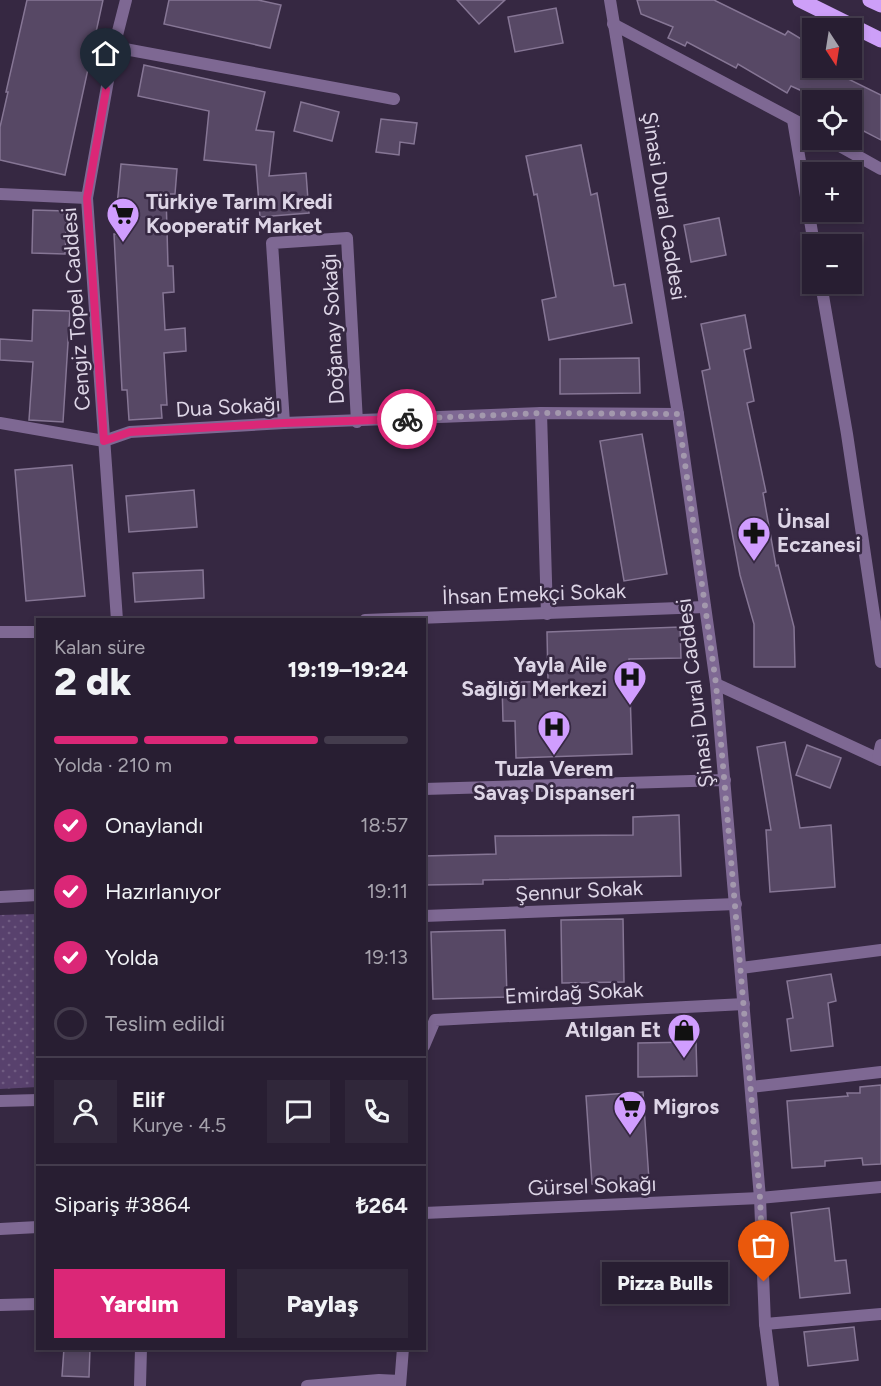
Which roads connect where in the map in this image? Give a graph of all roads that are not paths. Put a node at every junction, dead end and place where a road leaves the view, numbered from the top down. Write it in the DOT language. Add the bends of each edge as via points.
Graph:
graph roads {
  1 [pos="126,0"];
  2 [pos="610,0"];
  3 [pos="800,0"];
  4 [pos="870,0"];
  5 [pos="881,5"];
  6 [pos="613,24"];
  7 [pos="881,40"];
  8 [pos="114,47"];
  9 [pos="394,99"];
  10 [pos="793,120"];
  11 [pos="802,124"];
  12 [pos="846,150"];
  13 [pos="881,170"];
  14 [pos="0,194"];
  15 [pos="87,198"];
  16 [pos="812,234"];
  17 [pos="823,294"];
  18 [pos="541,413"];
  19 [pos="678,414"];
  20 [pos="357,422"];
  21 [pos="0,423"];
  22 [pos="284,423"];
  23 [pos="104,441"];
  24 [pos="705,607"];
  25 [pos="547,614"];
  26 [pos="117,618"];
  27 [pos="426,618"];
  28 [pos="0,632"];
  29 [pos="36,632"];
  30 [pos="881,662"];
  31 [pos="716,684"];
  32 [pos="881,745"];
  33 [pos="879,759"];
  34 [pos="725,780"];
  35 [pos="426,789"];
  36 [pos="36,895"];
  37 [pos="0,897"];
  38 [pos="735,904"];
  39 [pos="426,916"];
  40 [pos="881,950"];
  41 [pos="741,968"];
  42 [pos="744,1004"];
  43 [pos="426,1041"];
  44 [pos="881,1072"];
  45 [pos="751,1087"];
  46 [pos="36,1100"];
  47 [pos="0,1101"];
  48 [pos="881,1188"];
  49 [pos="760,1198"];
  50 [pos="426,1213"];
  51 [pos="36,1227"];
  52 [pos="0,1228"];
  53 [pos="36,1304"];
  54 [pos="0,1305"];
  55 [pos="881,1314"];
  56 [pos="765,1324"];
  57 [pos="141,1350"];
  58 [pos="403,1350"];
  59 [pos="400,1384"];
  60 [pos="140,1386"];
  61 [pos="307,1386"];
  62 [pos="773,1386"];
  1 -- 8 [label="street, Cengiz Topel Caddesi"];
  2 -- 6 [label="street, Şinasi Dural Caddesi"];
  3 -- 7 [label="main road"];
  4 -- 5 [label="main road"];
  6 -- 10 [label="street"];
  6 -- 19 [label="street, Şinasi Dural Caddesi"];
  8 -- 9 [label="street"];
  8 -- 15 [label="street, Cengiz Topel Caddesi"];
  10 -- 11 [label="street"];
  10 -- 16 [label="street"];
  12 -- 13 [label="street"];
  14 -- 15 [label="street"];
  15 -- 23 [label="street, Cengiz Topel Caddesi"];
  17 -- 30 [label="street"];
  18 -- 19 [label="street, Dua Sokağı"];
  18 -- 20 [label="street, Dua Sokağı"];
  18 -- 25 [label="street"];
  19 -- 24 [label="street, Şinasi Dural Caddesi"];
  20 -- 22 [label="street, Dua Sokağı"];
  20 -- 22 [label="street, Doğanay Sokağı" via="347,238 273,243"];
  21 -- 23 [label="street, Dua Sokağı"];
  22 -- 23 [label="street, Dua Sokağı" via="130,432"];
  23 -- 26 [label="street, Cengiz Topel Caddesi"];
  24 -- 25 [label="street, İhsan Emekçi Sokak"];
  24 -- 31 [label="street, Şinasi Dural Caddesi"];
  25 -- 27 [label="street, İhsan Emekçi Sokak"];
  28 -- 29 [label="street"];
  31 -- 33 [label="street"];
  31 -- 34 [label="street, Şinasi Dural Caddesi"];
  32 -- 33 [label="street"];
  34 -- 35 [label="street"];
  34 -- 38 [label="street, Şinasi Dural Caddesi"];
  36 -- 37 [label="street"];
  38 -- 39 [label="street, Şennur Sokak"];
  38 -- 41 [label="street, Şinasi Dural Caddesi"];
  40 -- 41 [label="street"];
  41 -- 42 [label="street, Şinasi Dural Caddesi"];
  42 -- 43 [label="street, Emirdağ Sokak" via="435,1020"];
  42 -- 45 [label="street, Şinasi Dural Caddesi"];
  44 -- 45 [label="street"];
  45 -- 49 [label="street, Şinasi Dural Caddesi"];
  46 -- 47 [label="street"];
  48 -- 49 [label="street, Gürsel Sokağı"];
  49 -- 50 [label="street, Gürsel Sokağı"];
  49 -- 56 [label="street, Şinasi Dural Caddesi"];
  51 -- 52 [label="street"];
  53 -- 54 [label="street"];
  55 -- 56 [label="street"];
  56 -- 62 [label="street, Şinasi Dural Caddesi"];
  57 -- 60 [label="street"];
  58 -- 59 [label="street"];
  59 -- 61 [label="street" via="380,1380"];
}
